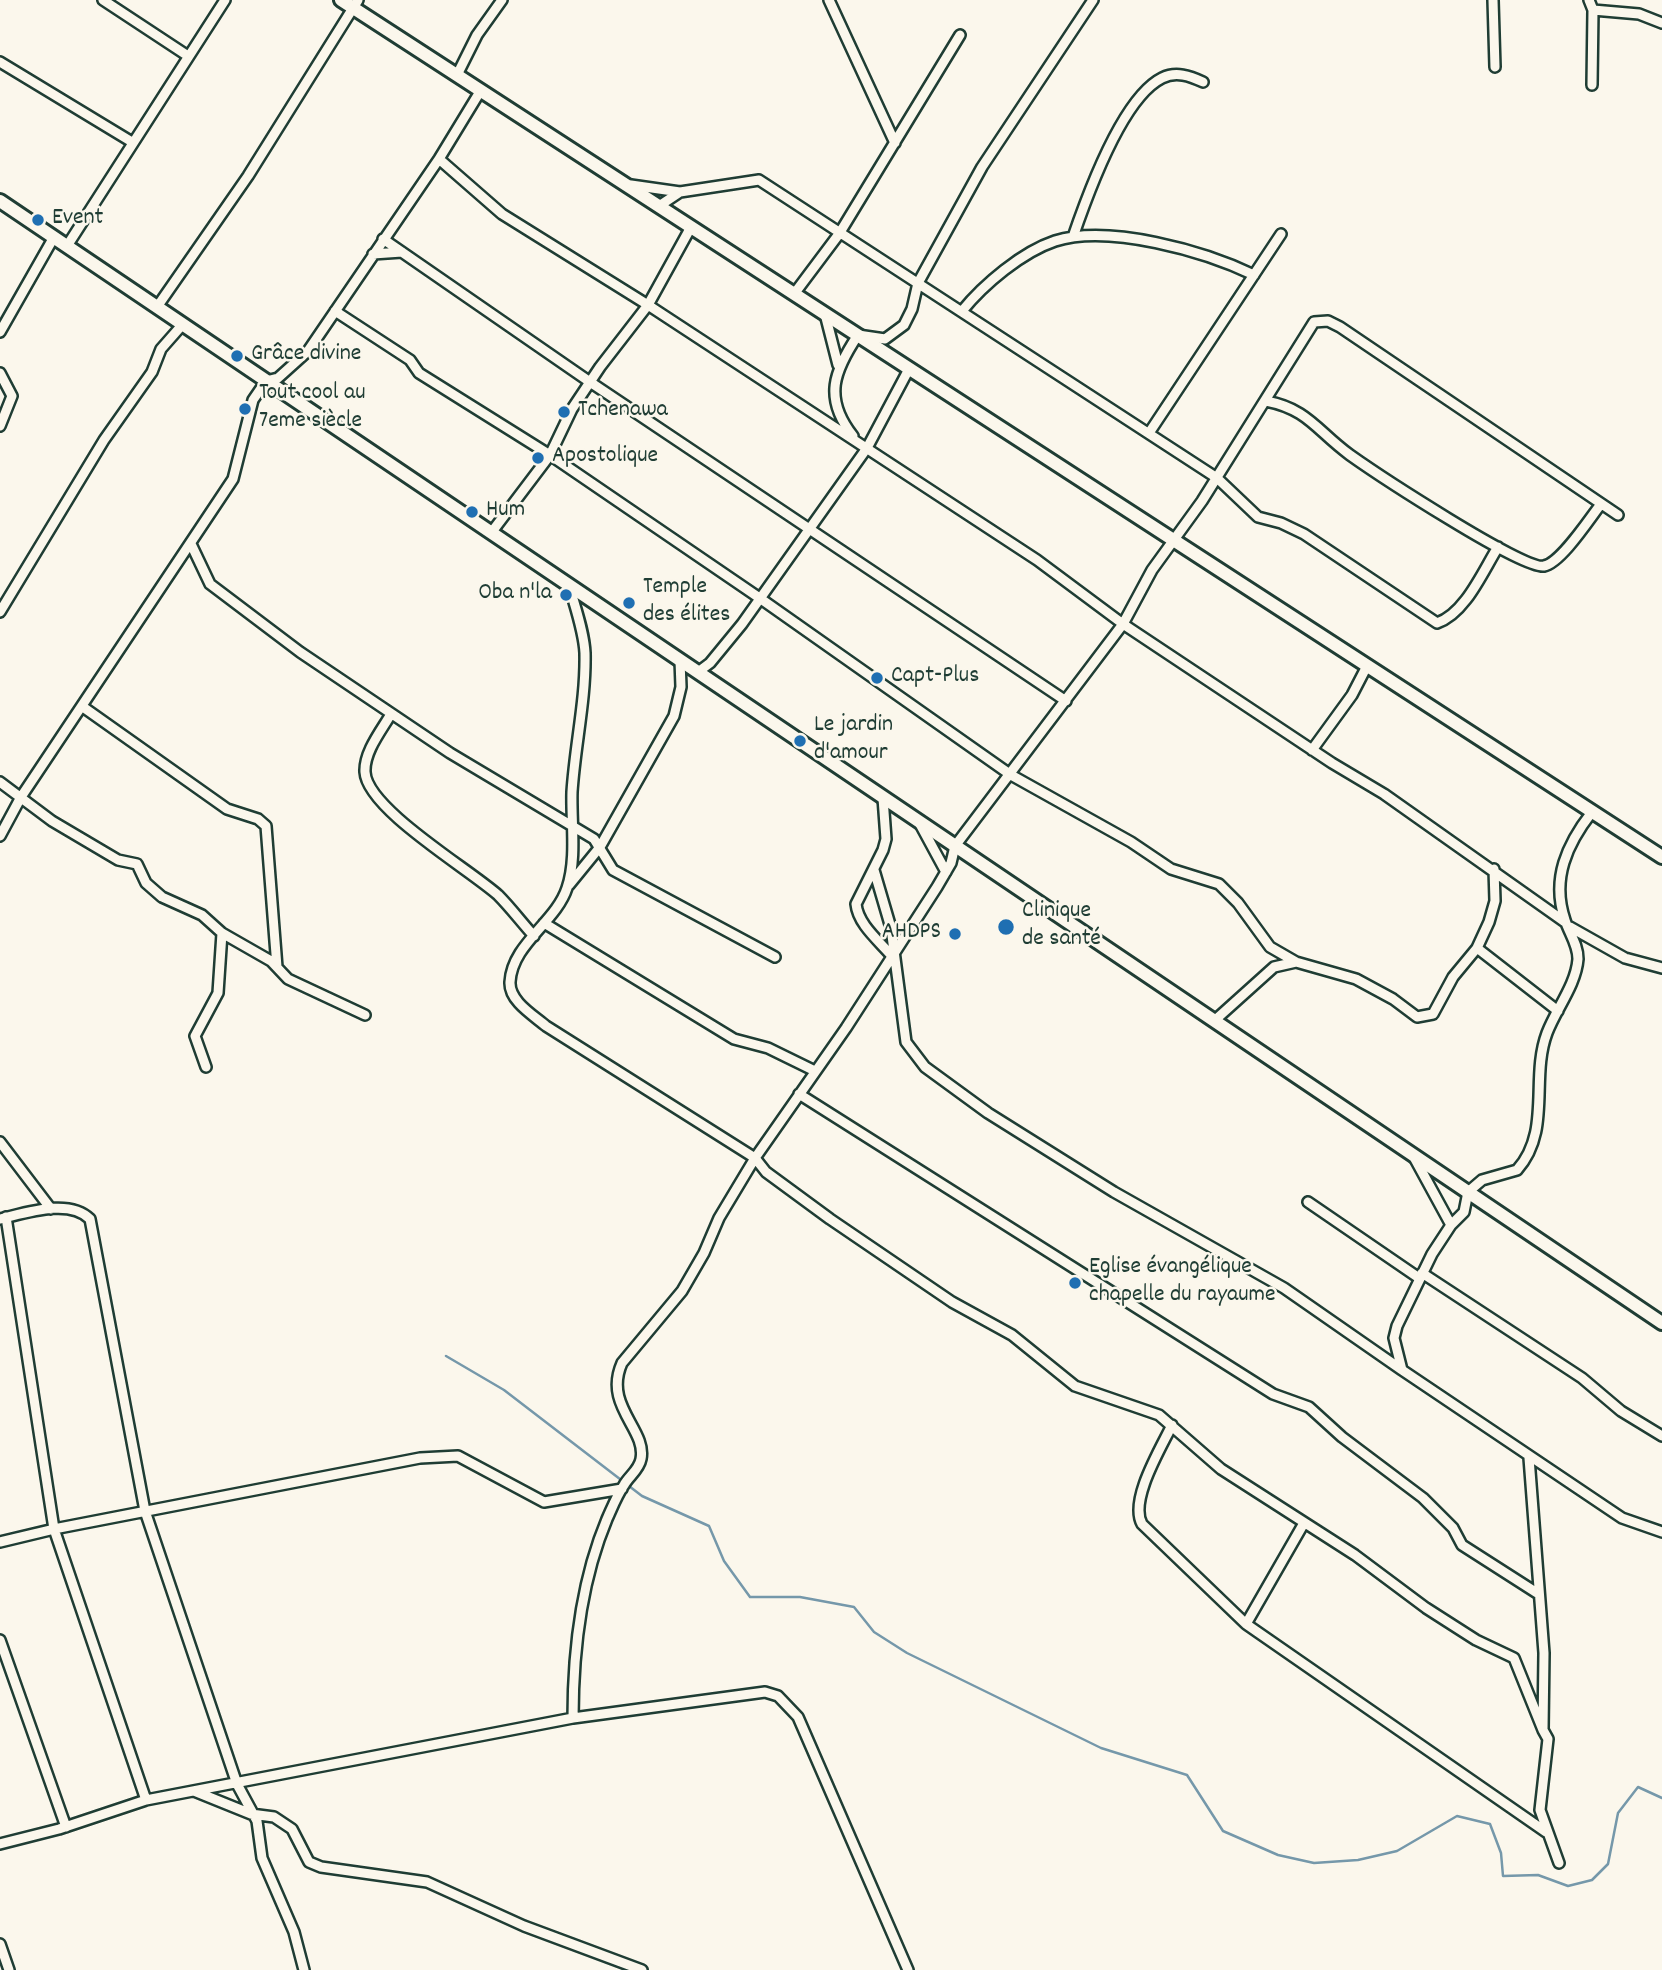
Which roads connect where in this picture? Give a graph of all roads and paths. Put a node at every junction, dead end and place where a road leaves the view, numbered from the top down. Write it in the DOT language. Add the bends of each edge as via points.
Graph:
graph roads {
  1 [pos="103,0"];
  2 [pos="225,0"];
  3 [pos="341,0"];
  4 [pos="502,0"];
  5 [pos="829,0"];
  6 [pos="1093,0"];
  7 [pos="1493,0"];
  8 [pos="1589,0"];
  9 [pos="356,4"];
  10 [pos="1593,10"];
  11 [pos="1662,23"];
  12 [pos="960,35"];
  13 [pos="188,56"];
  14 [pos="0,62"];
  15 [pos="1495,67"];
  16 [pos="457,75"];
  17 [pos="1203,82"];
  18 [pos="1592,85"];
  19 [pos="481,90"];
  20 [pos="132,142"];
  21 [pos="895,143"];
  22 [pos="439,159"];
  23 [pos="626,185"];
  24 [pos="680,192"];
  25 [pos="0,201"];
  26 [pos="659,206"];
  27 [pos="691,227"];
  28 [pos="839,234"];
  29 [pos="1281,234"];
  30 [pos="54,237"];
  31 [pos="1073,237"];
  32 [pos="383,239"];
  33 [pos="67,246"];
  34 [pos="401,251"];
  35 [pos="373,254"];
  36 [pos="1254,275"];
  37 [pos="918,283"];
  38 [pos="794,294"];
  39 [pos="648,305"];
  40 [pos="157,307"];
  41 [pos="335,311"];
  42 [pos="962,311"];
  43 [pos="825,314"];
  44 [pos="183,324"];
  45 [pos="0,332"];
  46 [pos="858,335"];
  47 [pos="838,365"];
  48 [pos="909,369"];
  49 [pos="0,373"];
  50 [pos="266,381"];
  51 [pos="590,382"];
  52 [pos="1266,401"];
  53 [pos="0,426"];
  54 [pos="1149,433"];
  55 [pos="858,442"];
  56 [pos="867,448"];
  57 [pos="550,455"];
  58 [pos="1217,478"];
  59 [pos="1601,504"];
  60 [pos="1618,515"];
  61 [pos="810,529"];
  62 [pos="491,533"];
  63 [pos="1172,540"];
  64 [pos="191,544"];
  65 [pos="1498,547"];
  66 [pos="569,585"];
  67 [pos="761,599"];
  68 [pos="0,612"];
  69 [pos="1123,624"];
  70 [pos="680,660"];
  71 [pos="1367,666"];
  72 [pos="698,673"];
  73 [pos="1066,701"];
  74 [pos="83,707"];
  75 [pos="391,713"];
  76 [pos="1312,750"];
  77 [pos="1011,775"];
  78 [pos="0,782"];
  79 [pos="21,797"];
  80 [pos="883,798"];
  81 [pos="1592,812"];
  82 [pos="919,822"];
  83 [pos="571,823"];
  84 [pos="0,836"];
  85 [pos="956,846"];
  86 [pos="600,847"];
  87 [pos="1662,858"];
  88 [pos="1494,869"];
  89 [pos="874,870"];
  90 [pos="946,872"];
  91 [pos="568,887"];
  92 [pos="544,923"];
  93 [pos="1568,925"];
  94 [pos="222,933"];
  95 [pos="534,936"];
  96 [pos="1476,948"];
  97 [pos="893,953"];
  98 [pos="775,957"];
  99 [pos="1296,962"];
  100 [pos="277,967"];
  101 [pos="1662,968"];
  102 [pos="1558,1011"];
  103 [pos="365,1015"];
  104 [pos="1214,1021"];
  105 [pos="206,1067"];
  106 [pos="815,1071"];
  107 [pos="799,1094"];
  108 [pos="0,1142"];
  109 [pos="1412,1154"];
  110 [pos="755,1158"];
  111 [pos="1468,1192"];
  112 [pos="1308,1202"];
  113 [pos="51,1209"];
  114 [pos="3,1218"];
  115 [pos="1451,1225"];
  116 [pos="1421,1275"];
  117 [pos="1662,1323"];
  118 [pos="1402,1370"];
  119 [pos="1172,1425"];
  120 [pos="1662,1436"];
  121 [pos="1529,1458"];
  122 [pos="622,1489"];
  123 [pos="145,1511"];
  124 [pos="1304,1523"];
  125 [pos="54,1529"];
  126 [pos="1662,1532"];
  127 [pos="0,1542"];
  128 [pos="1537,1593"];
  129 [pos="1246,1625"];
  130 [pos="0,1640"];
  131 [pos="573,1718"];
  132 [pos="1543,1730"];
  133 [pos="237,1784"];
  134 [pos="194,1791"];
  135 [pos="146,1800"];
  136 [pos="251,1814"];
  137 [pos="66,1827"];
  138 [pos="1546,1832"];
  139 [pos="0,1844"];
  140 [pos="1559,1863"];
  141 [pos="0,1944"];
  142 [pos="9,1970"];
  143 [pos="304,1970"];
  144 [pos="642,1970"];
  145 [pos="908,1970"];
  1 -- 13 [label="street"];
  2 -- 13 [label="street"];
  3 -- 9 [label="street"];
  4 -- 16 [label="street"];
  5 -- 21 [label="street"];
  6 -- 37 [label="street" via="982,167"];
  7 -- 15 [label="street"];
  8 -- 10 [label="street"];
  9 -- 16 [label="street"];
  9 -- 40 [label="street" via="248,176"];
  10 -- 11 [label="street" via="1639,14"];
  10 -- 18 [label="street"];
  12 -- 21 [label="street"];
  13 -- 20 [label="street"];
  14 -- 20 [label="street"];
  16 -- 19 [label="street"];
  17 -- 31 [label="street" via="1184,74 1164,77 1144,90 1108,149"];
  19 -- 22 [label="street"];
  19 -- 23 [label="street"];
  20 -- 33 [label="street"];
  21 -- 28 [label="street"];
  22 -- 32 [label="street"];
  22 -- 39 [label="street" via="502,214"];
  23 -- 24 [label="street"];
  23 -- 26 [label="street"];
  24 -- 26 [label="street"];
  24 -- 28 [label="street" via="759,180"];
  25 -- 30 [label="street"];
  26 -- 27 [label="street"];
  27 -- 38 [label="street"];
  27 -- 39 [label="street"];
  28 -- 37 [label="street"];
  28 -- 38 [label="street"];
  29 -- 36 [label="street"];
  30 -- 33 [label="street"];
  30 -- 45 [label="street"];
  31 -- 36 [label="street" via="1155,242 1225,261"];
  31 -- 42 [label="street" via="1009,265"];
  32 -- 34 [label="street"];
  32 -- 35 [label="street"];
  33 -- 40 [label="street"];
  34 -- 35 [label="street"];
  34 -- 51 [label="street"];
  35 -- 41 [label="street"];
  36 -- 54 [label="street"];
  37 -- 42 [label="street"];
  37 -- 46 [label="street" via="912,309 898,331 885,339"];
  38 -- 43 [label="street"];
  39 -- 51 [label="street"];
  39 -- 55 [label="street"];
  40 -- 44 [label="street"];
  41 -- 50 [label="street" via="308,351 278,378"];
  41 -- 57 [label="street" via="410,360 430,381"];
  42 -- 54 [label="street"];
  43 -- 46 [label="street"];
  43 -- 47 [label="street"];
  44 -- 50 [label="street"];
  44 -- 68 [label="street" via="161,349 152,372 104,440"];
  46 -- 47 [label="street"];
  46 -- 48 [label="street"];
  47 -- 55 [label="street" via="834,388 843,424"];
  48 -- 56 [label="street"];
  48 -- 63 [label="street"];
  49 -- 53 [label="street" via="12,396"];
  50 -- 62 [label="street"];
  50 -- 64 [label="street" via="249,412 233,479"];
  51 -- 57 [label="street"];
  51 -- 61 [label="street"];
  52 -- 58 [label="street"];
  52 -- 59 [label="street" via="1309,328 1314,322 1328,321"];
  52 -- 65 [label="street" via="1297,409 1349,454"];
  54 -- 58 [label="street"];
  55 -- 56 [label="street"];
  56 -- 61 [label="street"];
  56 -- 69 [label="street" via="1037,560"];
  57 -- 62 [label="street"];
  57 -- 67 [label="street"];
  58 -- 63 [label="street"];
  58 -- 65 [label="street" via="1258,517 1304,534 1437,623 1448,620 1460,606"];
  59 -- 60 [label="street"];
  59 -- 65 [label="street" via="1553,563 1535,567"];
  61 -- 67 [label="street"];
  61 -- 73 [label="street"];
  62 -- 66 [label="street"];
  63 -- 69 [label="street"];
  63 -- 71 [label="street"];
  64 -- 74 [label="street"];
  64 -- 75 [label="street" via="210,584"];
  66 -- 70 [label="street"];
  66 -- 83 [label="street" via="585,650"];
  67 -- 72 [label="street"];
  67 -- 77 [label="street"];
  69 -- 73 [label="street"];
  69 -- 76 [label="street"];
  70 -- 72 [label="street"];
  70 -- 86 [label="street" via="681,687 674,716"];
  71 -- 76 [label="street"];
  71 -- 81 [label="street"];
  72 -- 80 [label="street"];
  73 -- 77 [label="street"];
  74 -- 79 [label="street"];
  74 -- 100 [label="street" via="228,809 265,826"];
  75 -- 83 [label="street"];
  75 -- 95 [label="street" via="368,756 368,787 389,811 499,896"];
  76 -- 88 [label="street"];
  77 -- 85 [label="street"];
  77 -- 99 [label="street" via="1171,869 1219,884 1270,947"];
  78 -- 79 [label="street"];
  79 -- 84 [label="street"];
  79 -- 94 [label="street" via="118,860 137,864 150,888 202,915"];
  80 -- 82 [label="street"];
  80 -- 89 [label="street" via="886,839"];
  81 -- 87 [label="street"];
  81 -- 93 [label="street" via="1568,845 1560,877"];
  82 -- 85 [label="street"];
  82 -- 90 [label="street"];
  83 -- 86 [label="street"];
  83 -- 91 [label="street"];
  85 -- 90 [label="street"];
  85 -- 104 [label="street"];
  86 -- 91 [label="street"];
  86 -- 98 [label="street" via="613,870"];
  88 -- 93 [label="street"];
  88 -- 96 [label="street" via="1493,911"];
  89 -- 97 [label="street"];
  89 -- 97 [label="street" via="860,893 857,913"];
  90 -- 97 [label="street"];
  91 -- 92 [label="street" via="558,910"];
  92 -- 95 [label="street"];
  92 -- 106 [label="street" via="734,1039 768,1048"];
  93 -- 101 [label="street" via="1625,958"];
  93 -- 102 [label="street" via="1578,963"];
  94 -- 100 [label="street"];
  94 -- 105 [label="street" via="218,993 195,1036"];
  95 -- 110 [label="street" via="509,981 518,1002 546,1026"];
  96 -- 99 [label="street" via="1433,1014 1423,1018 1356,979"];
  96 -- 102 [label="street"];
  97 -- 106 [label="street"];
  97 -- 118 [label="street" via="906,1042 925,1067 988,1113 1114,1192 1284,1289"];
  99 -- 104 [label="street" via="1274,967"];
  100 -- 103 [label="street" via="288,979"];
  102 -- 111 [label="street" via="1542,1052 1539,1124 1525,1162 1511,1174 1482,1180"];
  104 -- 109 [label="street"];
  106 -- 107 [label="street"];
  107 -- 110 [label="street"];
  107 -- 128 [label="street" via="1273,1394 1309,1407 1423,1498 1453,1528 1462,1545"];
  108 -- 113 [label="street"];
  109 -- 111 [label="street"];
  109 -- 115 [label="street"];
  110 -- 119 [label="street" via="765,1172 830,1219 952,1302 1012,1335 1075,1386 1147,1410"];
  110 -- 122 [label="street" via="682,1291 637,1343 616,1376 624,1416 641,1446 641,1459"];
  111 -- 115 [label="street" via="1464,1212"];
  111 -- 117 [label="street"];
  112 -- 116 [label="street"];
  113 -- 114 [label="street"];
  113 -- 123 [label="street" via="86,1215 95,1233"];
  114 -- 125 [label="street"];
  115 -- 116 [label="street"];
  116 -- 118 [label="street" via="1394,1338"];
  116 -- 120 [label="street" via="1582,1378 1621,1411"];
  118 -- 121 [label="street"];
  119 -- 124 [label="street" via="1221,1469"];
  119 -- 129 [label="street" via="1140,1497 1137,1515"];
  121 -- 126 [label="street" via="1622,1518"];
  121 -- 128 [label="street"];
  122 -- 123 [label="street" via="544,1502 471,1461 444,1456 321,1475"];
  122 -- 131 [label="street" via="591,1562 581,1607"];
  123 -- 125 [label="street"];
  123 -- 133 [label="street"];
  124 -- 129 [label="street"];
  124 -- 132 [label="street" via="1436,1615 1514,1658"];
  125 -- 127 [label="street"];
  125 -- 135 [label="street"];
  128 -- 132 [label="street" via="1544,1653"];
  129 -- 138 [label="street"];
  130 -- 137 [label="street"];
  131 -- 133 [label="street"];
  131 -- 145 [label="street" via="750,1691 778,1696 798,1717"];
  132 -- 138 [label="street" via="1548,1752 1540,1810"];
  133 -- 134 [label="street"];
  133 -- 136 [label="street"];
  134 -- 135 [label="street"];
  134 -- 136 [label="street"];
  135 -- 137 [label="street"];
  136 -- 143 [label="street" via="257,1821 262,1858 294,1932"];
  136 -- 144 [label="street" via="274,1817 292,1829 309,1862 320,1867 427,1882 524,1926"];
  137 -- 139 [label="street"];
  138 -- 140 [label="street"];
  141 -- 142 [label="street"];
}
